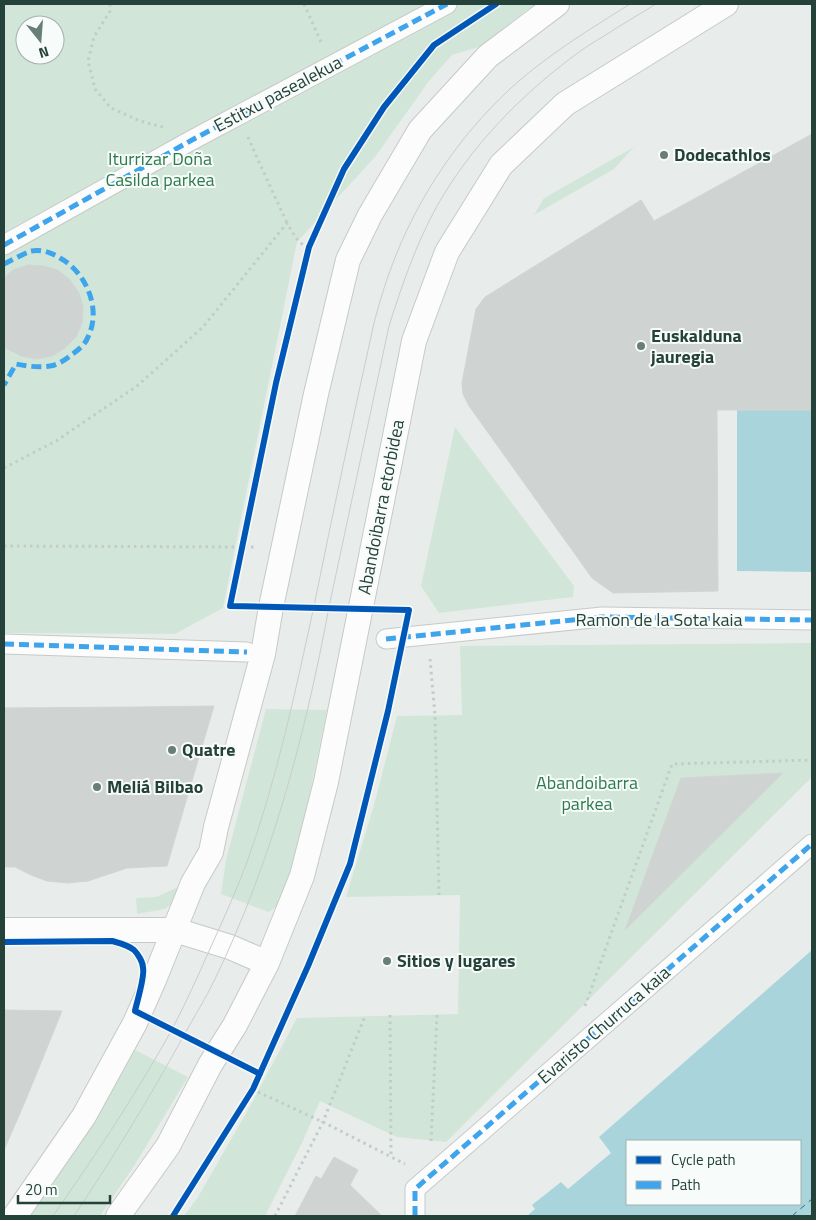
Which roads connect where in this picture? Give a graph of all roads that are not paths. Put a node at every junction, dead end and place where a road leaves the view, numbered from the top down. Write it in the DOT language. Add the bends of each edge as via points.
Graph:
graph roads {
  1 [pos="447,4"];
  2 [pos="557,4"];
  3 [pos="726,4"];
  4 [pos="4,245"];
  5 [pos="812,620"];
  6 [pos="386,639"];
  7 [pos="4,644"];
  8 [pos="246,652"];
  9 [pos="812,844"];
  10 [pos="4,930"];
  11 [pos="175,930"];
  12 [pos="267,963"];
  13 [pos="15,1216"];
  14 [pos="118,1216"];
  15 [pos="415,1216"];
  1 -- 4 [label="street, Estitxu pasealekua"];
  2 -- 11 [label="street" via="488,56 420,130 370,215 348,260 316,394 262,654 212,852 193,883"];
  3 -- 12 [label="street, Abandoibarra etorbidea" via="565,104 501,165 447,252 414,341 326,782 302,876"];
  5 -- 6 [label="street, Ramon de la Sota kaia" via="602,616"];
  7 -- 8 [label="street"];
  9 -- 15 [label="street, Evaristo Churruca kaia" via="416,1189"];
  10 -- 11 [label="street"];
  11 -- 12 [label="street"];
  11 -- 13 [label="street" via="140,1013 84,1116"];
  12 -- 14 [label="street, Abandoibarra etorbidea" via="168,1146"];
}
